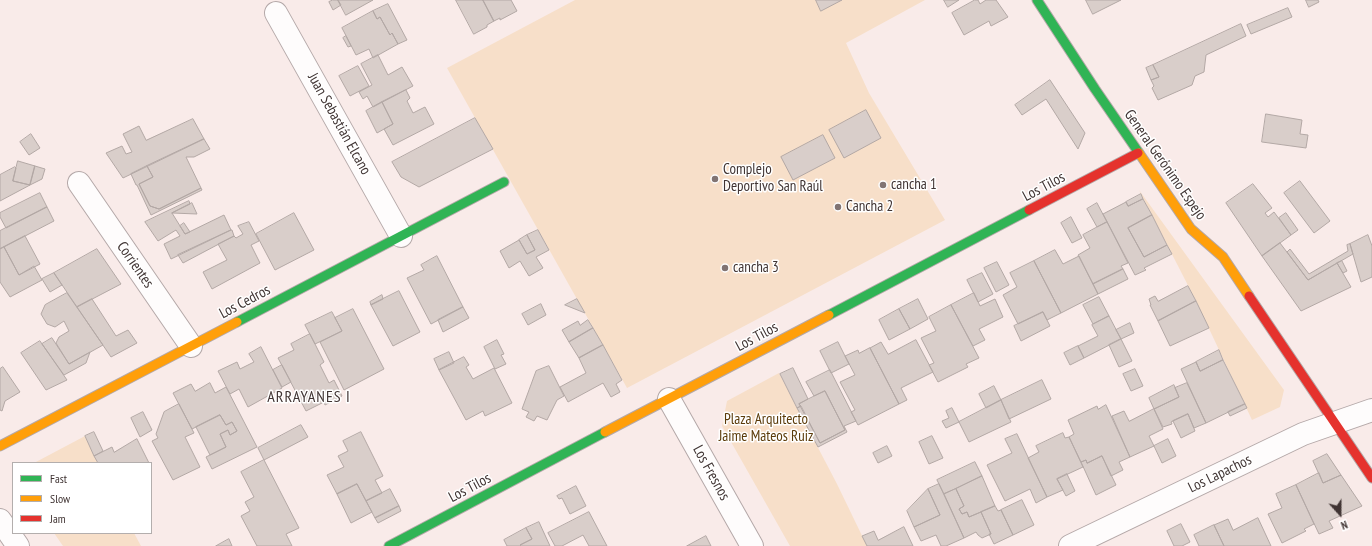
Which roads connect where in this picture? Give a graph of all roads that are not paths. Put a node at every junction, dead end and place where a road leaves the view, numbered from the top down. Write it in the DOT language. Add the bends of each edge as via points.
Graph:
graph roads {
  1 [pos="1037,0"];
  2 [pos="276,13"];
  3 [pos="1138,153"];
  4 [pos="504,182"];
  5 [pos="79,183"];
  6 [pos="401,236"];
  7 [pos="191,346"];
  8 [pos="669,399"];
  9 [pos="1372,410"];
  10 [pos="1335,423"];
  11 [pos="0,446"];
  12 [pos="1372,478"];
  13 [pos="0,520"];
  14 [pos="18,546"];
  15 [pos="389,546"];
  16 [pos="752,546"];
  17 [pos="1070,546"];
  1 -- 3 [label="street, General Gerónimo Espejo"];
  2 -- 6 [label="street, Juan Sebastián Elcano"];
  3 -- 8 [label="street, Los Tilos"];
  3 -- 10 [label="street, General Gerónimo Espejo" via="1191,229 1223,257"];
  4 -- 6 [label="street, Los Cedros"];
  5 -- 7 [label="street, Corrientes"];
  6 -- 7 [label="street, Los Cedros"];
  7 -- 11 [label="street, Los Cedros"];
  8 -- 15 [label="street, Los Tilos"];
  8 -- 16 [label="street, Los Fresnos"];
  9 -- 10 [label="street, Los Lapachos"];
  10 -- 12 [label="street, General Gerónimo Espejo"];
  10 -- 17 [label="street, Los Lapachos" via="1297,437"];
  13 -- 14 [label="street"];
}
